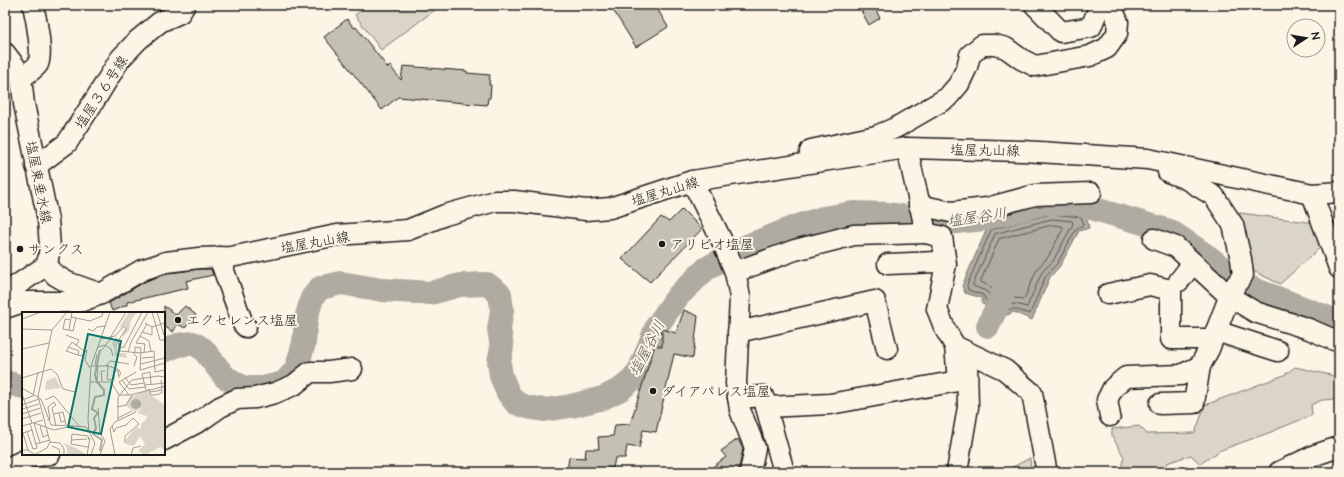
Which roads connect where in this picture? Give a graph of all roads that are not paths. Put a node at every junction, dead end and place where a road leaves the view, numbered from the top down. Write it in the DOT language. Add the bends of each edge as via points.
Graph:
graph roads {
  1 [pos="33,5"];
  2 [pos="185,5"];
  3 [pos="1035,5"];
  4 [pos="1100,5"];
  5 [pos="1111,5"];
  6 [pos="5,53"];
  7 [pos="21,78"];
  8 [pos="907,148"];
  9 [pos="1148,159"];
  10 [pos="802,164"];
  11 [pos="36,166"];
  12 [pos="692,180"];
  13 [pos="1339,192"];
  14 [pos="1091,193"];
  15 [pos="1312,194"];
  16 [pos="928,225"];
  17 [pos="1154,238"];
  18 [pos="219,257"];
  19 [pos="1193,262"];
  20 [pos="888,264"];
  21 [pos="47,265"];
  22 [pos="1339,268"];
  23 [pos="735,272"];
  24 [pos="1179,281"];
  25 [pos="1235,287"];
  26 [pos="5,293"];
  27 [pos="101,294"];
  28 [pos="1108,294"];
  29 [pos="5,308"];
  30 [pos="246,327"];
  31 [pos="738,332"];
  32 [pos="1214,335"];
  33 [pos="1339,342"];
  34 [pos="887,349"];
  35 [pos="961,349"];
  36 [pos="1278,351"];
  37 [pos="1200,366"];
  38 [pos="352,369"];
  39 [pos="738,398"];
  40 [pos="1160,404"];
  41 [pos="766,407"];
  42 [pos="1110,416"];
  43 [pos="165,439"];
  44 [pos="1339,447"];
  45 [pos="45,455"];
  46 [pos="5,468"];
  47 [pos="750,472"];
  48 [pos="784,472"];
  49 [pos="957,472"];
  50 [pos="1046,472"];
  51 [pos="1279,472"];
  1 -- 7 [label="street" via="40,57 37,66"];
  2 -- 11 [label="street, 塩屋３６号線" via="180,13 160,22 138,40 120,59 67,143"];
  3 -- 4 [label="street" via="1061,32 1091,27"];
  5 -- 10 [label="street" via="1118,22 1117,34 1107,48 1090,56 1035,66 1006,48 995,44 982,45 970,55 959,84 947,98 876,136 811,150"];
  6 -- 7 [label="street, 塩屋東垂水線"];
  7 -- 11 [label="street, 塩屋東垂水線"];
  8 -- 9 [label="street, 塩屋丸山線" via="1023,150"];
  8 -- 10 [label="street, 塩屋丸山線"];
  8 -- 16 [label="street"];
  9 -- 15 [label="street, 塩屋丸山線"];
  9 -- 25 [label="street" via="1153,167 1186,179 1214,196 1233,225 1241,259"];
  10 -- 12 [label="street, 塩屋丸山線"];
  11 -- 21 [label="street, 塩屋東垂水線" via="48,220 50,248"];
  12 -- 18 [label="street, 塩屋丸山線" via="610,208 586,210 495,201 444,215 408,230 337,235 264,251"];
  12 -- 23 [label="street"];
  13 -- 15 [label="street, 塩屋丸山線"];
  14 -- 16 [label="street" via="1035,195 987,208 951,212"];
  15 -- 22 [label="street"];
  16 -- 20 [label="street" via="934,250 935,271"];
  16 -- 23 [label="street" via="854,235 795,250"];
  16 -- 35 [label="street" via="946,264 937,310 945,329"];
  17 -- 19 [label="street" via="1176,247"];
  18 -- 27 [label="street, 塩屋丸山線" via="166,262 142,270"];
  18 -- 30 [label="street"];
  19 -- 24 [label="street"];
  19 -- 25 [label="street"];
  21 -- 26 [label="street"];
  21 -- 27 [label="street" via="55,275 67,282"];
  23 -- 31 [label="street" via="740,297"];
  25 -- 32 [label="street"];
  25 -- 33 [label="street" via="1255,312 1309,329"];
  27 -- 29 [label="street, 塩屋丸山線" via="80,302 23,302"];
  28 -- 32 [label="street" via="1150,285 1171,290 1170,339"];
  31 -- 34 [label="street" via="881,296"];
  31 -- 39 [label="street"];
  32 -- 36 [label="street"];
  32 -- 37 [label="street"];
  35 -- 41 [label="street" via="958,381 830,404"];
  35 -- 49 [label="street" via="968,407"];
  35 -- 50 [label="street" via="1005,370 1032,392"];
  37 -- 40 [label="street" via="1194,403"];
  37 -- 42 [label="street" via="1181,375 1126,377 1113,388 1107,400"];
  38 -- 43 [label="street" via="310,372 294,385 275,393 237,399"];
  39 -- 41 [label="street" via="763,396"];
  39 -- 47 [label="street" via="755,448"];
  41 -- 48 [label="street"];
  44 -- 51 [label="street" via="1314,455"];
  45 -- 46 [label="street" via="29,458"];
}
